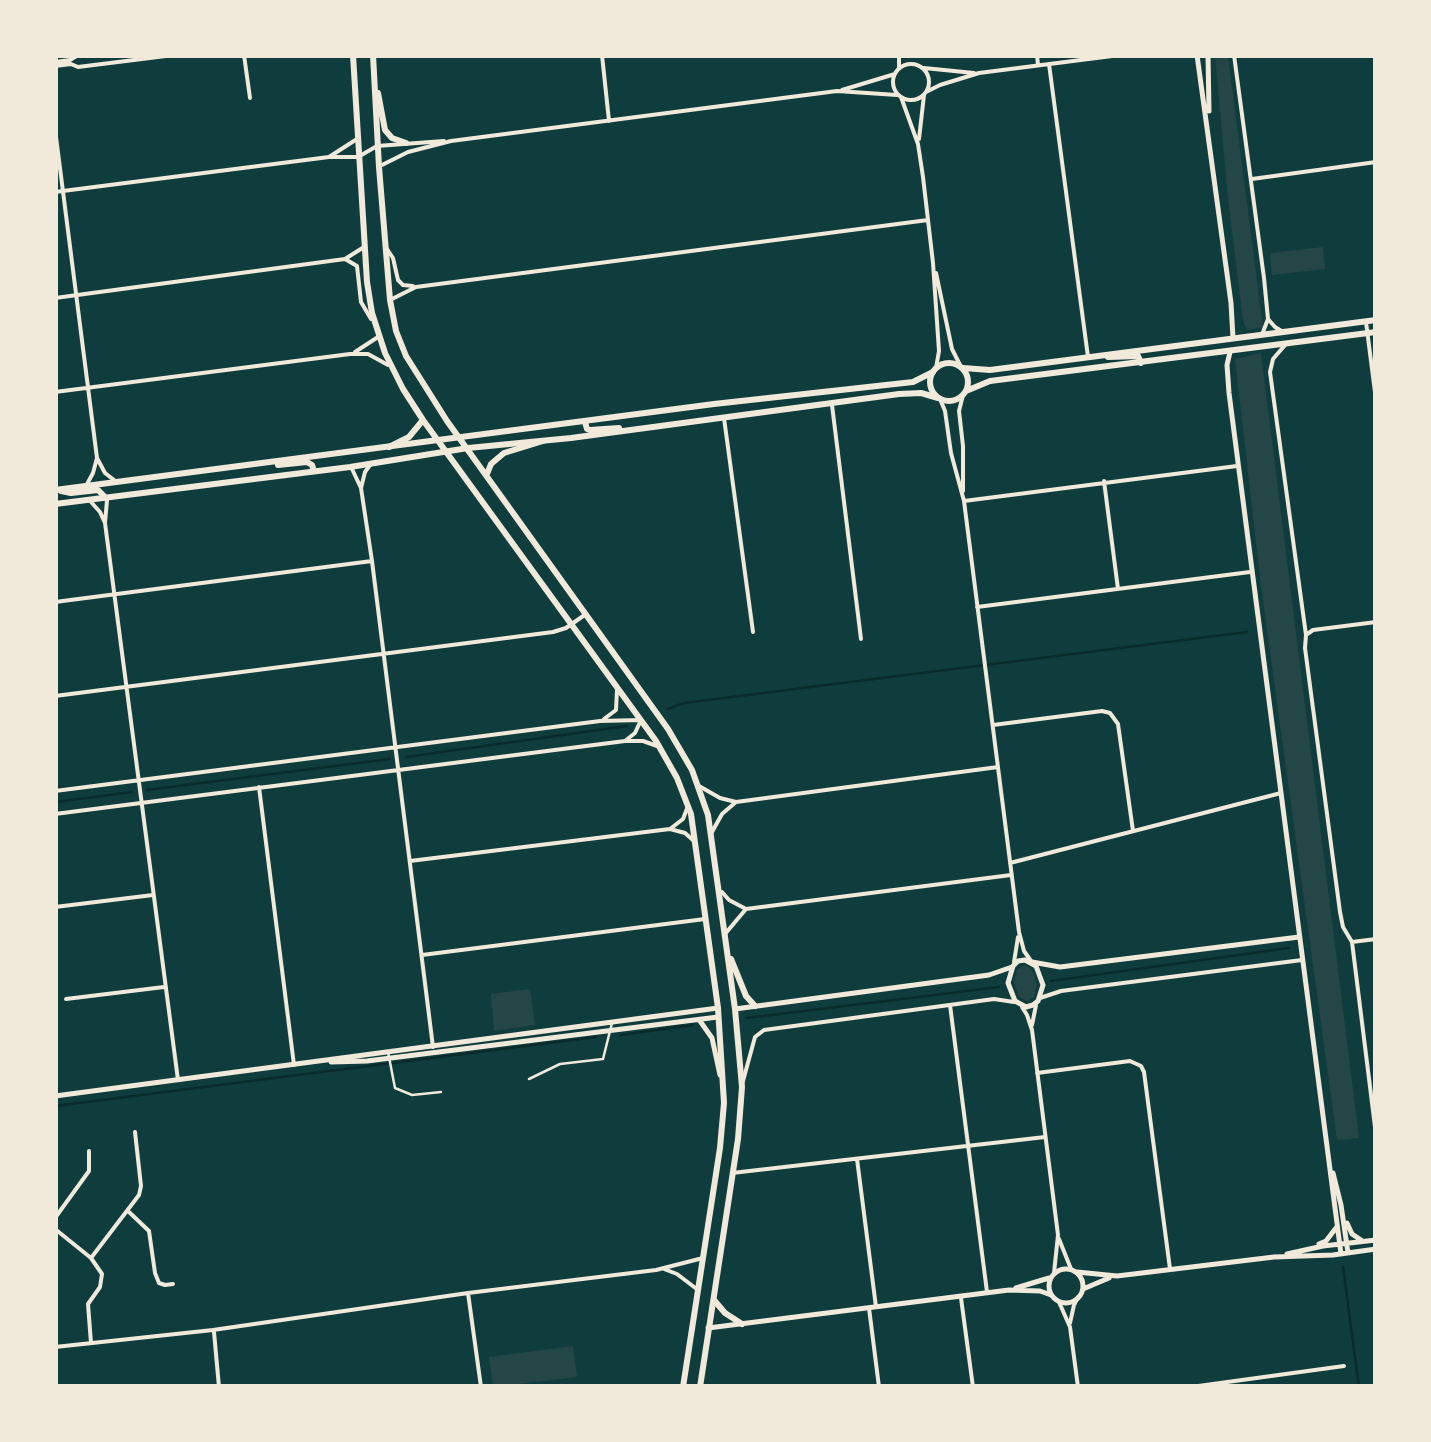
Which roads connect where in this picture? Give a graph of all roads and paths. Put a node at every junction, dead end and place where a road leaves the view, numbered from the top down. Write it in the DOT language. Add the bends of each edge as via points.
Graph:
graph roads {
  1 [pos="77,55"];
  2 [pos="174,55"];
  3 [pos="244,55"];
  4 [pos="353,55"];
  5 [pos="373,55"];
  6 [pos="602,55"];
  7 [pos="899,55"];
  8 [pos="914,55"];
  9 [pos="1037,55"];
  10 [pos="1120,55"];
  11 [pos="1197,55"];
  12 [pos="1208,55"];
  13 [pos="1234,55"];
  14 [pos="55,64"];
  15 [pos="916,64"];
  16 [pos="1049,64"];
  17 [pos="1038,66"];
  18 [pos="78,67"];
  19 [pos="899,68"];
  20 [pos="923,68"];
  21 [pos="374,72"];
  22 [pos="979,73"];
  23 [pos="894,74"];
  24 [pos="837,91"];
  25 [pos="925,94"];
  26 [pos="899,96"];
  27 [pos="250,98"];
  28 [pos="609,121"];
  29 [pos="1208,124"];
  30 [pos="55,129"];
  31 [pos="357,139"];
  32 [pos="452,141"];
  33 [pos="406,143"];
  34 [pos="918,144"];
  35 [pos="377,146"];
  36 [pos="329,156"];
  37 [pos="358,157"];
  38 [pos="1376,162"];
  39 [pos="378,168"];
  40 [pos="1252,179"];
  41 [pos="58,191"];
  42 [pos="928,220"];
  43 [pos="385,244"];
  44 [pos="364,246"];
  45 [pos="345,259"];
  46 [pos="933,263"];
  47 [pos="416,287"];
  48 [pos="76,295"];
  49 [pos="55,298"];
  50 [pos="390,300"];
  51 [pos="1268,319"];
  52 [pos="1376,320"];
  53 [pos="1366,322"];
  54 [pos="375,326"];
  55 [pos="1283,332"];
  56 [pos="1372,332"];
  57 [pos="1261,334"];
  58 [pos="378,337"];
  59 [pos="1233,338"];
  60 [pos="1286,344"];
  61 [pos="1230,352"];
  62 [pos="350,354"];
  63 [pos="1102,355"];
  64 [pos="1088,356"];
  65 [pos="1141,363"];
  66 [pos="391,368"];
  67 [pos="962,368"];
  68 [pos="934,370"];
  69 [pos="88,388"];
  70 [pos="55,392"];
  71 [pos="964,393"];
  72 [pos="939,398"];
  73 [pos="1376,400"];
  74 [pos="831,404"];
  75 [pos="724,418"];
  76 [pos="423,420"];
  77 [pos="585,422"];
  78 [pos="635,430"];
  79 [pos="460,438"];
  80 [pos="439,440"];
  81 [pos="543,441"];
  82 [pos="389,447"];
  83 [pos="468,448"];
  84 [pos="446,451"];
  85 [pos="97,458"];
  86 [pos="262,463"];
  87 [pos="372,463"];
  88 [pos="1239,466"];
  89 [pos="350,467"];
  90 [pos="314,472"];
  91 [pos="487,475"];
  92 [pos="118,482"];
  93 [pos="1104,482"];
  94 [pos="86,486"];
  95 [pos="361,488"];
  96 [pos="55,490"];
  97 [pos="106,498"];
  98 [pos="89,500"];
  99 [pos="964,501"];
  100 [pos="55,504"];
  101 [pos="104,522"];
  102 [pos="372,562"];
  103 [pos="1252,572"];
  104 [pos="1118,589"];
  105 [pos="114,595"];
  106 [pos="55,602"];
  107 [pos="977,607"];
  108 [pos="587,613"];
  109 [pos="1376,622"];
  110 [pos="572,623"];
  111 [pos="753,632"];
  112 [pos="1306,635"];
  113 [pos="861,639"];
  114 [pos="383,655"];
  115 [pos="617,686"];
  116 [pos="127,687"];
  117 [pos="55,696"];
  118 [pos="642,720"];
  119 [pos="600,722"];
  120 [pos="992,725"];
  121 [pos="625,741"];
  122 [pos="394,748"];
  123 [pos="661,748"];
  124 [pos="998,767"];
  125 [pos="398,770"];
  126 [pos="138,781"];
  127 [pos="699,786"];
  128 [pos="259,787"];
  129 [pos="55,791"];
  130 [pos="1281,793"];
  131 [pos="142,802"];
  132 [pos="736,802"];
  133 [pos="688,805"];
  134 [pos="55,814"];
  135 [pos="670,830"];
  136 [pos="1133,831"];
  137 [pos="712,832"];
  138 [pos="696,845"];
  139 [pos="410,861"];
  140 [pos="1010,863"];
  141 [pos="1012,876"];
  142 [pos="719,888"];
  143 [pos="153,895"];
  144 [pos="55,907"];
  145 [pos="746,910"];
  146 [pos="706,919"];
  147 [pos="1019,932"];
  148 [pos="725,934"];
  149 [pos="1299,937"];
  150 [pos="1376,939"];
  151 [pos="1352,942"];
  152 [pos="727,949"];
  153 [pos="422,955"];
  154 [pos="1302,960"];
  155 [pos="1031,962"];
  156 [pos="1012,967"];
  157 [pos="1060,968"];
  158 [pos="990,976"];
  159 [pos="1042,980"];
  160 [pos="1009,986"];
  161 [pos="164,987"];
  162 [pos="1061,991"];
  163 [pos="994,999"];
  164 [pos="66,1000"];
  165 [pos="1039,1000"];
  166 [pos="1019,1004"];
  167 [pos="950,1005"];
  168 [pos="755,1006"];
  169 [pos="735,1009"];
  170 [pos="718,1013"];
  171 [pos="698,1020"];
  172 [pos="612,1025"];
  173 [pos="1032,1030"];
  174 [pos="434,1049"];
  175 [pos="388,1058"];
  176 [pos="294,1065"];
  177 [pos="1037,1074"];
  178 [pos="529,1079"];
  179 [pos="178,1080"];
  180 [pos="742,1087"];
  181 [pos="724,1090"];
  182 [pos="441,1092"];
  183 [pos="55,1096"];
  184 [pos="135,1132"];
  185 [pos="1376,1135"];
  186 [pos="1045,1137"];
  187 [pos="968,1145"];
  188 [pos="89,1151"];
  189 [pos="1328,1156"];
  190 [pos="857,1159"];
  191 [pos="732,1173"];
  192 [pos="1341,1206"];
  193 [pos="128,1212"];
  194 [pos="55,1218"];
  195 [pos="1337,1223"];
  196 [pos="55,1230"];
  197 [pos="1058,1235"];
  198 [pos="1376,1240"];
  199 [pos="1365,1242"];
  200 [pos="1344,1244"];
  201 [pos="1376,1249"];
  202 [pos="1297,1251"];
  203 [pos="1344,1253"];
  204 [pos="1274,1257"];
  205 [pos="91,1258"];
  206 [pos="702,1258"];
  207 [pos="664,1268"];
  208 [pos="1170,1269"];
  209 [pos="1074,1271"];
  210 [pos="1053,1275"];
  211 [pos="1117,1276"];
  212 [pos="173,1284"];
  213 [pos="698,1290"];
  214 [pos="1008,1290"];
  215 [pos="1082,1290"];
  216 [pos="988,1292"];
  217 [pos="468,1293"];
  218 [pos="1051,1294"];
  219 [pos="961,1296"];
  220 [pos="1078,1298"];
  221 [pos="713,1299"];
  222 [pos="1060,1302"];
  223 [pos="872,1307"];
  224 [pos="742,1324"];
  225 [pos="692,1328"];
  226 [pos="708,1328"];
  227 [pos="1070,1328"];
  228 [pos="214,1330"];
  229 [pos="92,1343"];
  230 [pos="55,1347"];
  231 [pos="1344,1366"];
  232 [pos="219,1387"];
  233 [pos="481,1387"];
  234 [pos="682,1387"];
  235 [pos="700,1387"];
  236 [pos="880,1387"];
  237 [pos="973,1387"];
  238 [pos="1078,1387"];
  239 [pos="1191,1387"];
  1 -- 14 [label="street"];
  1 -- 18 [label="street"];
  2 -- 18 [label="street"];
  3 -- 27 [label="street"];
  4 -- 31 [label="main road"];
  5 -- 21 [label="main road"];
  6 -- 28 [label="street"];
  7 -- 19 [label="street"];
  8 -- 15 [label="street"];
  9 -- 17 [label="street"];
  10 -- 16 [label="street"];
  11 -- 29 [label="street"];
  12 -- 29 [label="street"];
  13 -- 40 [label="street"];
  14 -- 18 [label="street"];
  15 -- 19 [label="street"];
  15 -- 20 [label="street"];
  16 -- 17 [label="street"];
  16 -- 64 [label="street"];
  17 -- 22 [label="street"];
  19 -- 23 [label="street"];
  20 -- 22 [label="street"];
  20 -- 25 [label="street" via="929,79"];
  21 -- 33 [label="main road" via="385,130"];
  21 -- 35 [label="main road"];
  22 -- 25 [label="street"];
  23 -- 24 [label="street"];
  23 -- 26 [label="street"];
  24 -- 26 [label="street"];
  24 -- 28 [label="street"];
  25 -- 26 [label="street"];
  25 -- 34 [label="street"];
  26 -- 34 [label="street"];
  28 -- 32 [label="street"];
  29 -- 59 [label="street"];
  30 -- 41 [label="street"];
  31 -- 36 [label="street"];
  31 -- 37 [label="main road"];
  32 -- 33 [label="street"];
  32 -- 39 [label="street"];
  33 -- 35 [label="street"];
  34 -- 42 [label="street"];
  35 -- 37 [label="street"];
  35 -- 39 [label="main road"];
  36 -- 37 [label="street"];
  36 -- 41 [label="street"];
  37 -- 44 [label="main road"];
  38 -- 40 [label="street"];
  39 -- 43 [label="main road"];
  40 -- 51 [label="street"];
  41 -- 48 [label="street"];
  42 -- 46 [label="street"];
  42 -- 47 [label="street"];
  43 -- 47 [label="street" via="398,280"];
  43 -- 50 [label="main road"];
  44 -- 45 [label="street"];
  44 -- 54 [label="main road"];
  45 -- 48 [label="street"];
  45 -- 54 [label="street" via="357,266 361,302"];
  46 -- 67 [label="street"];
  46 -- 68 [label="street" via="939,351"];
  47 -- 50 [label="street"];
  48 -- 49 [label="street"];
  48 -- 69 [label="street"];
  50 -- 79 [label="main road" via="406,356"];
  51 -- 55 [label="street"];
  51 -- 57 [label="street"];
  52 -- 53 [label="main road"];
  53 -- 55 [label="main road"];
  53 -- 56 [label="street"];
  54 -- 58 [label="main road"];
  55 -- 57 [label="main road"];
  56 -- 60 [label="main road"];
  56 -- 73 [label="street"];
  57 -- 59 [label="main road"];
  58 -- 62 [label="street"];
  58 -- 66 [label="main road"];
  59 -- 61 [label="main road"];
  59 -- 63 [label="main road"];
  60 -- 61 [label="main road"];
  60 -- 112 [label="street" via="1270,370"];
  61 -- 65 [label="main road"];
  61 -- 88 [label="street"];
  62 -- 66 [label="street" via="368,354"];
  62 -- 69 [label="street"];
  63 -- 64 [label="main road"];
  63 -- 65 [label="main road" via="1138,356"];
  64 -- 67 [label="main road"];
  65 -- 71 [label="main road" via="990,381"];
  66 -- 76 [label="main road"];
  67 -- 68 [label="main road" via="951,362"];
  67 -- 71 [label="main road" via="968,380"];
  68 -- 72 [label="main road" via="930,388"];
  68 -- 77 [label="main road" via="910,382"];
  69 -- 70 [label="street"];
  69 -- 85 [label="street"];
  71 -- 72 [label="main road" via="950,402"];
  71 -- 99 [label="street"];
  72 -- 74 [label="main road" via="910,393"];
  72 -- 99 [label="street"];
  74 -- 75 [label="main road"];
  74 -- 113 [label="street"];
  75 -- 78 [label="main road"];
  75 -- 111 [label="street"];
  76 -- 80 [label="main road"];
  76 -- 82 [label="main road" via="410,438"];
  77 -- 78 [label="main road" via="590,430"];
  77 -- 79 [label="main road"];
  78 -- 81 [label="main road"];
  79 -- 80 [label="main road"];
  79 -- 83 [label="main road"];
  80 -- 82 [label="main road"];
  80 -- 84 [label="main road"];
  81 -- 83 [label="main road"];
  81 -- 91 [label="main road" via="504,453"];
  82 -- 86 [label="main road"];
  83 -- 84 [label="main road"];
  83 -- 91 [label="main road"];
  84 -- 87 [label="main road"];
  84 -- 110 [label="main road"];
  85 -- 92 [label="street"];
  85 -- 94 [label="street"];
  86 -- 90 [label="main road" via="308,462"];
  86 -- 92 [label="main road"];
  87 -- 89 [label="main road"];
  87 -- 95 [label="street"];
  88 -- 93 [label="street"];
  88 -- 103 [label="street"];
  89 -- 90 [label="main road"];
  89 -- 95 [label="street"];
  90 -- 97 [label="main road"];
  91 -- 108 [label="main road"];
  92 -- 94 [label="main road"];
  93 -- 99 [label="street"];
  93 -- 104 [label="street"];
  94 -- 96 [label="main road"];
  95 -- 102 [label="street"];
  96 -- 97 [label="main road" via="98,490"];
  97 -- 98 [label="main road"];
  97 -- 101 [label="street"];
  98 -- 100 [label="main road"];
  98 -- 101 [label="street"];
  99 -- 107 [label="street"];
  101 -- 105 [label="street"];
  102 -- 105 [label="street"];
  102 -- 114 [label="street"];
  103 -- 104 [label="street"];
  103 -- 130 [label="street"];
  104 -- 107 [label="street"];
  105 -- 106 [label="street"];
  105 -- 116 [label="street"];
  107 -- 120 [label="street"];
  108 -- 110 [label="street"];
  108 -- 127 [label="main road"];
  109 -- 112 [label="street"];
  110 -- 114 [label="street" via="553,632"];
  110 -- 115 [label="main road"];
  112 -- 151 [label="street" via="1341,918"];
  114 -- 116 [label="street"];
  114 -- 122 [label="street"];
  115 -- 118 [label="main road"];
  115 -- 119 [label="street" via="616,710"];
  116 -- 117 [label="street"];
  116 -- 126 [label="street"];
  118 -- 119 [label="street"];
  118 -- 121 [label="street"];
  118 -- 123 [label="main road"];
  119 -- 122 [label="street"];
  120 -- 124 [label="street"];
  120 -- 136 [label="street" via="1110,713 1118,724"];
  121 -- 123 [label="street"];
  121 -- 125 [label="street"];
  122 -- 125 [label="street"];
  122 -- 126 [label="street"];
  123 -- 133 [label="main road"];
  124 -- 132 [label="street"];
  124 -- 140 [label="street"];
  125 -- 128 [label="street"];
  125 -- 139 [label="street"];
  126 -- 129 [label="street"];
  126 -- 131 [label="street"];
  127 -- 132 [label="street"];
  127 -- 137 [label="main road"];
  128 -- 131 [label="street"];
  128 -- 176 [label="street"];
  130 -- 136 [label="street"];
  130 -- 149 [label="street"];
  131 -- 134 [label="street"];
  131 -- 143 [label="street"];
  132 -- 137 [label="street"];
  133 -- 135 [label="street"];
  133 -- 138 [label="main road"];
  135 -- 138 [label="street" via="685,832"];
  135 -- 139 [label="street"];
  136 -- 140 [label="street"];
  137 -- 142 [label="main road"];
  138 -- 146 [label="main road"];
  139 -- 153 [label="street"];
  140 -- 141 [label="street"];
  141 -- 145 [label="street"];
  141 -- 147 [label="street"];
  142 -- 145 [label="street"];
  142 -- 148 [label="main road"];
  143 -- 144 [label="street"];
  143 -- 161 [label="street"];
  145 -- 148 [label="street"];
  146 -- 153 [label="street"];
  146 -- 170 [label="main road"];
  147 -- 155 [label="street"];
  147 -- 156 [label="street"];
  148 -- 152 [label="main road"];
  149 -- 154 [label="street"];
  149 -- 157 [label="street"];
  150 -- 151 [label="street"];
  151 -- 185 [label="street"];
  152 -- 168 [label="main road"];
  152 -- 169 [label="main road"];
  153 -- 174 [label="street"];
  154 -- 162 [label="street"];
  154 -- 189 [label="street"];
  155 -- 156 [label="street"];
  155 -- 157 [label="street"];
  155 -- 159 [label="street"];
  156 -- 158 [label="street"];
  156 -- 160 [label="street"];
  157 -- 159 [label="street"];
  158 -- 160 [label="street"];
  158 -- 168 [label="street"];
  159 -- 162 [label="street"];
  159 -- 165 [label="street"];
  160 -- 163 [label="street"];
  160 -- 166 [label="street"];
  161 -- 164 [label="street"];
  161 -- 179 [label="street"];
  162 -- 165 [label="street"];
  163 -- 166 [label="street"];
  163 -- 167 [label="street"];
  165 -- 166 [label="street"];
  165 -- 173 [label="street"];
  166 -- 173 [label="street"];
  167 -- 180 [label="street" via="760,1032"];
  167 -- 187 [label="street"];
  168 -- 169 [label="street"];
  169 -- 170 [label="main road"];
  169 -- 180 [label="main road"];
  170 -- 171 [label="street"];
  170 -- 172 [label="street"];
  170 -- 181 [label="main road"];
  171 -- 172 [label="street"];
  171 -- 181 [label="street" via="712,1038"];
  172 -- 174 [label="street"];
  172 -- 178 [label="lane" via="603,1058 560,1064"];
  173 -- 177 [label="street"];
  174 -- 175 [label="street"];
  175 -- 176 [label="street"];
  175 -- 182 [label="lane" via="399,1091"];
  176 -- 179 [label="street"];
  177 -- 186 [label="street"];
  177 -- 208 [label="street" via="1125,1062 1144,1072"];
  179 -- 183 [label="street"];
  180 -- 191 [label="main road"];
  181 -- 206 [label="main road"];
  184 -- 193 [label="street" via="141,1186"];
  186 -- 187 [label="street"];
  186 -- 197 [label="street"];
  187 -- 190 [label="street"];
  187 -- 216 [label="street"];
  188 -- 194 [label="street" via="89,1170"];
  189 -- 192 [label="street"];
  189 -- 195 [label="street"];
  190 -- 191 [label="street"];
  190 -- 223 [label="street"];
  191 -- 221 [label="main road"];
  192 -- 199 [label="street" via="1352,1234"];
  192 -- 200 [label="street"];
  193 -- 205 [label="street"];
  193 -- 212 [label="street" via="150,1231 159,1283"];
  195 -- 200 [label="street"];
  195 -- 202 [label="street" via="1326,1241"];
  196 -- 205 [label="street"];
  197 -- 209 [label="street"];
  197 -- 210 [label="street"];
  198 -- 199 [label="street"];
  199 -- 200 [label="street"];
  200 -- 202 [label="street"];
  200 -- 203 [label="street"];
  201 -- 203 [label="street"];
  202 -- 204 [label="street"];
  203 -- 204 [label="street"];
  204 -- 208 [label="street"];
  205 -- 229 [label="street" via="102,1280 88,1304"];
  206 -- 207 [label="street"];
  206 -- 213 [label="main road"];
  207 -- 213 [label="street"];
  207 -- 217 [label="street"];
  208 -- 211 [label="street"];
  209 -- 210 [label="street"];
  209 -- 211 [label="street"];
  209 -- 215 [label="street"];
  210 -- 214 [label="street"];
  210 -- 218 [label="street"];
  211 -- 215 [label="street"];
  213 -- 225 [label="main road"];
  214 -- 216 [label="street"];
  214 -- 218 [label="street"];
  215 -- 220 [label="street"];
  216 -- 219 [label="street"];
  217 -- 228 [label="street"];
  217 -- 233 [label="street"];
  218 -- 222 [label="street"];
  219 -- 223 [label="street"];
  219 -- 237 [label="street"];
  220 -- 222 [label="street"];
  220 -- 227 [label="street"];
  221 -- 224 [label="main road"];
  221 -- 226 [label="main road"];
  222 -- 227 [label="street"];
  223 -- 224 [label="street"];
  223 -- 236 [label="street"];
  224 -- 226 [label="street"];
  225 -- 226 [label="main road"];
  225 -- 234 [label="main road"];
  226 -- 235 [label="main road"];
  227 -- 238 [label="street"];
  228 -- 229 [label="street"];
  228 -- 232 [label="street"];
  229 -- 230 [label="street"];
  231 -- 239 [label="street"];
}
